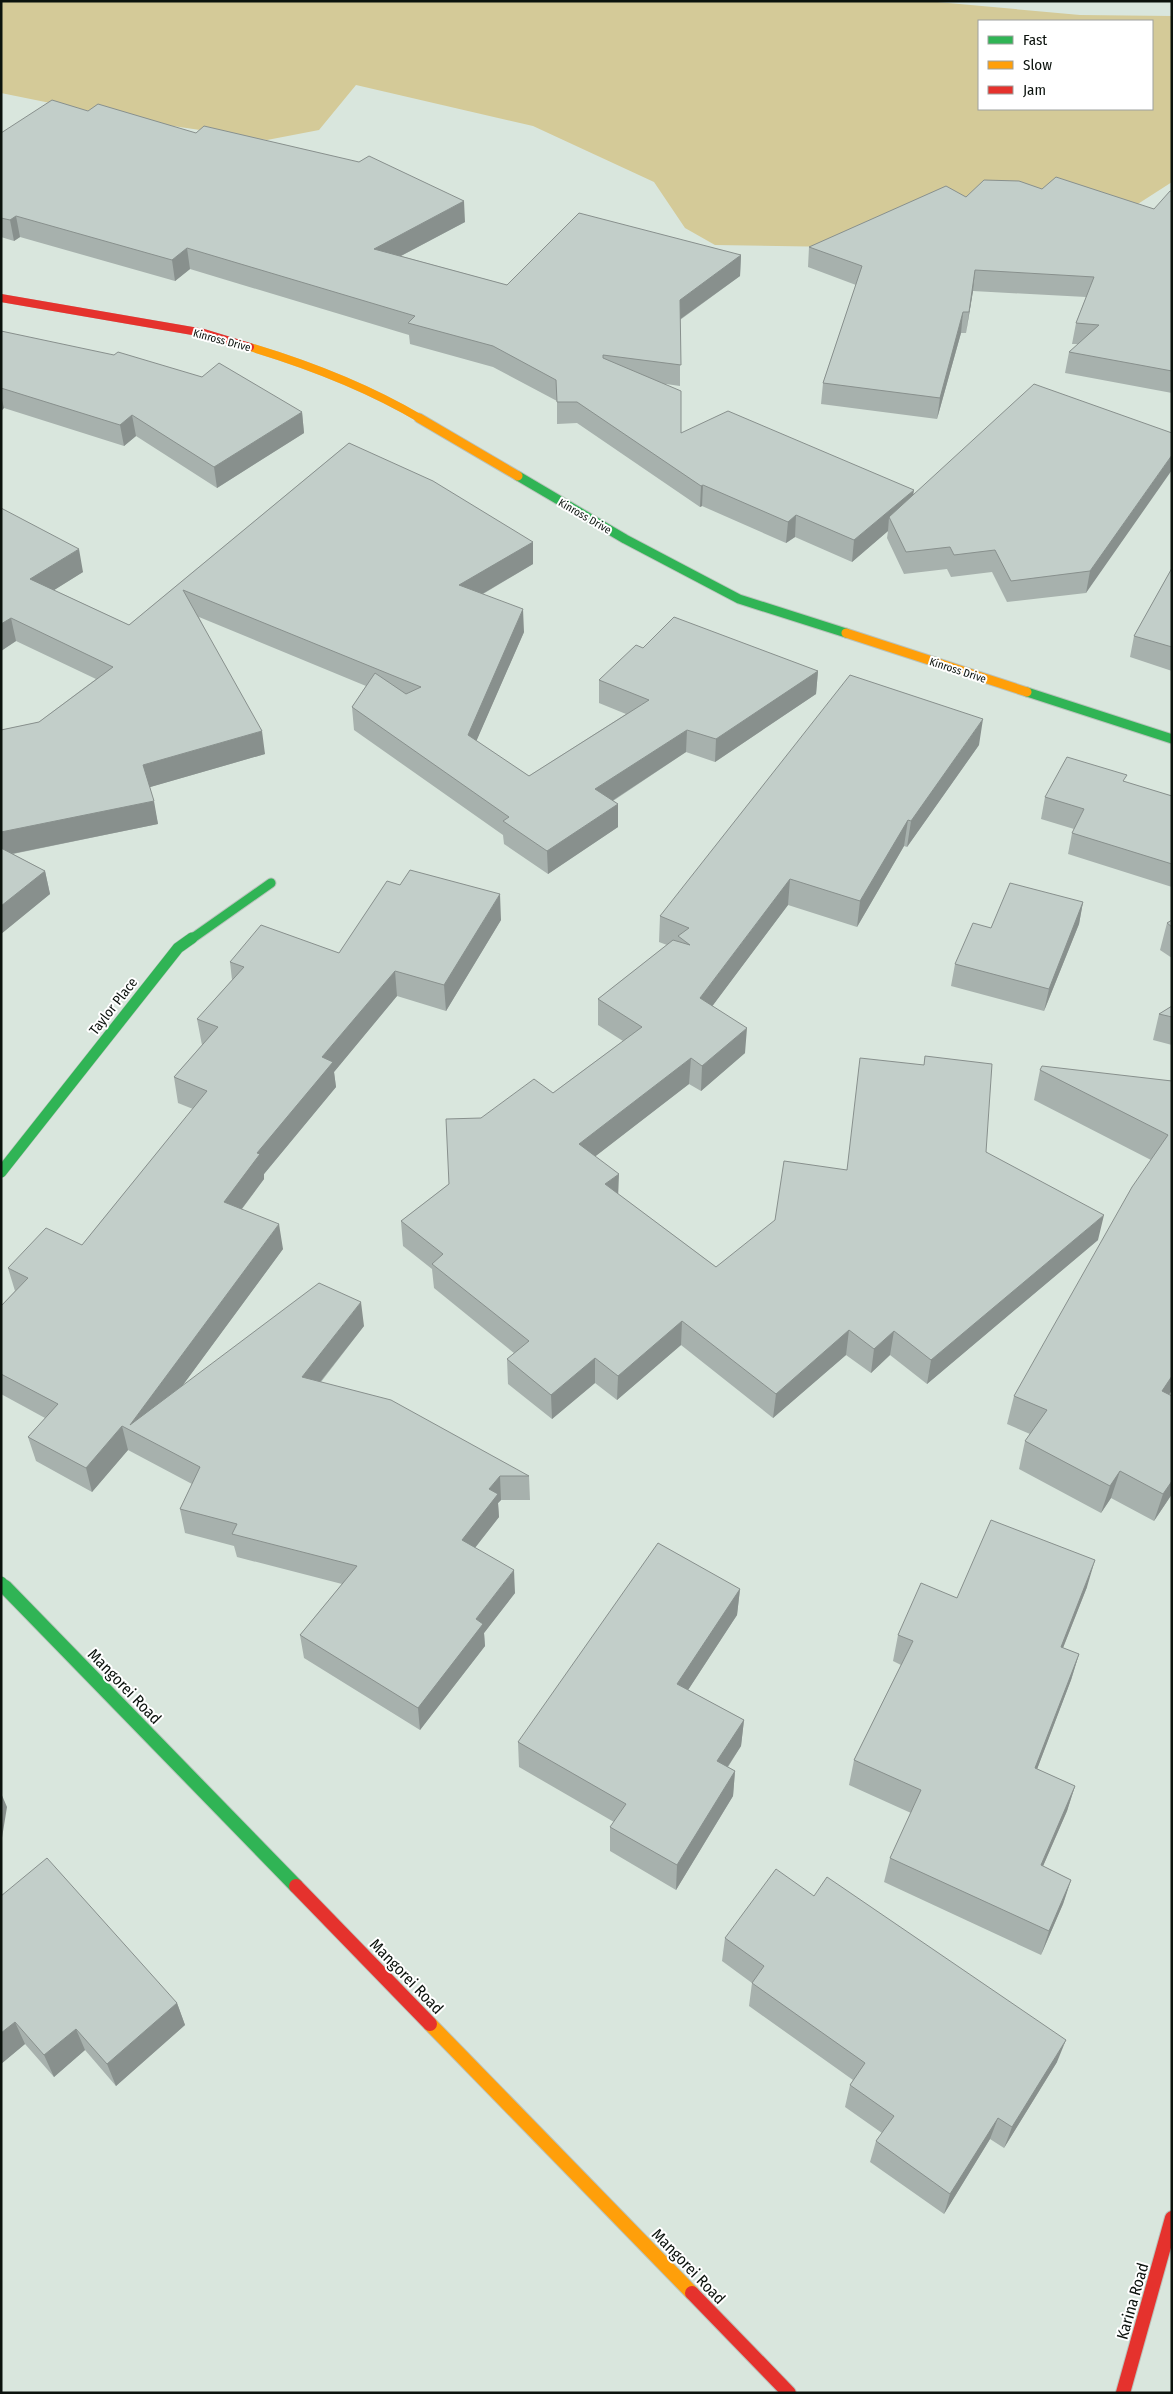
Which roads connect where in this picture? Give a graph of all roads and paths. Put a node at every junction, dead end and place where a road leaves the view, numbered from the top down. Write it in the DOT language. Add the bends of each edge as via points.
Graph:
graph roads {
  1 [pos="1,298"];
  2 [pos="1172,740"];
  3 [pos="271,883"];
  4 [pos="1,1172"];
  5 [pos="1,1582"];
  6 [pos="1172,2218"];
  7 [pos="790,2393"];
  8 [pos="1122,2393"];
  1 -- 2 [label="street, Kinross Drive" via="204,333 297,361 387,400 625,539 739,598"];
  3 -- 4 [label="street, Taylor Place" via="178,948"];
  5 -- 7 [label="street, Mangorei Road"];
  6 -- 8 [label="street, Karina Road"];
}
